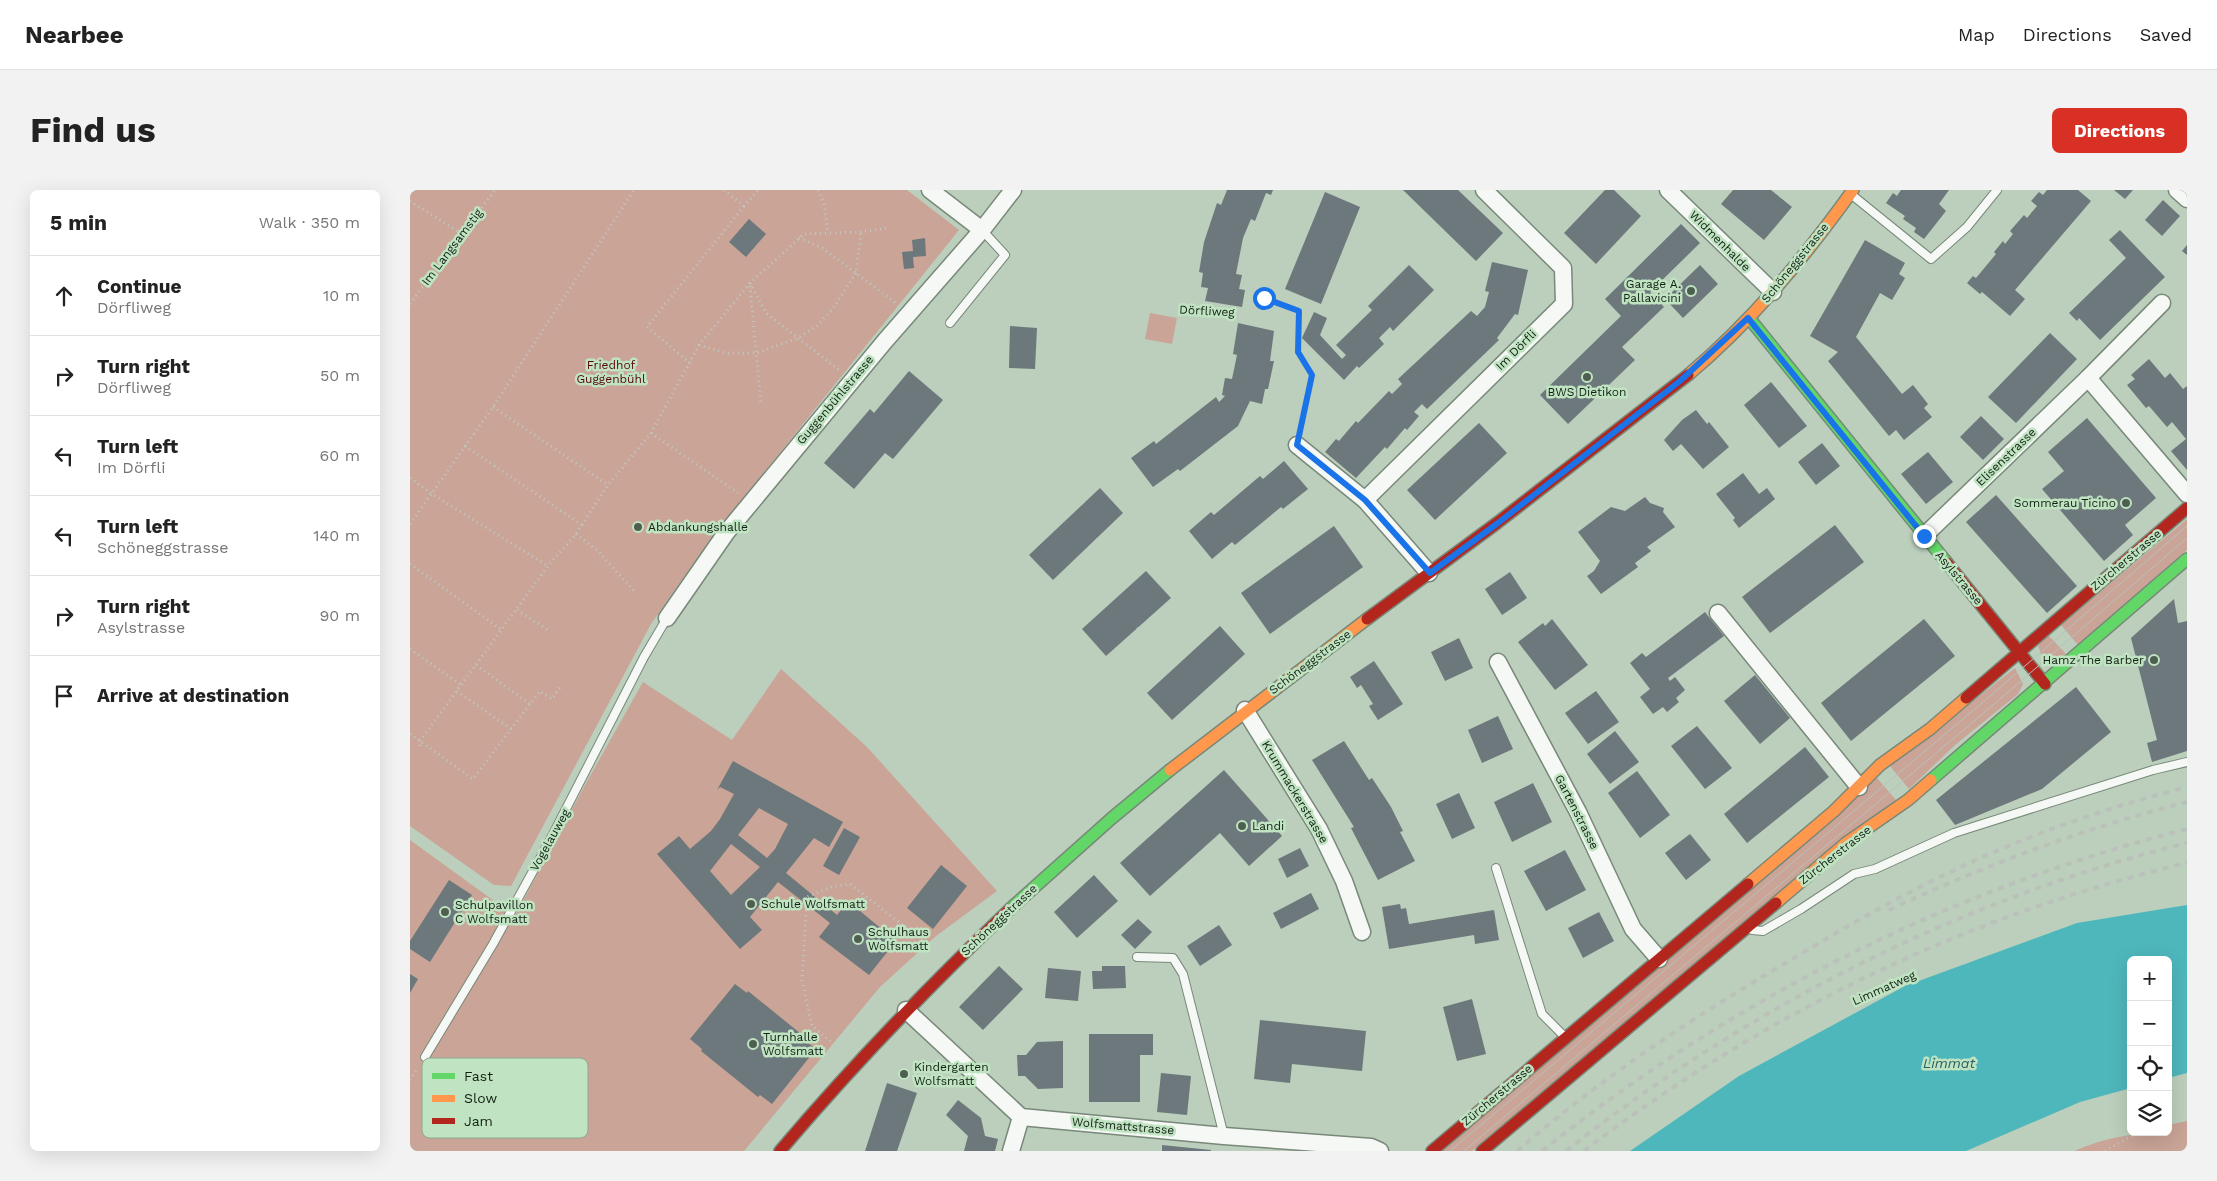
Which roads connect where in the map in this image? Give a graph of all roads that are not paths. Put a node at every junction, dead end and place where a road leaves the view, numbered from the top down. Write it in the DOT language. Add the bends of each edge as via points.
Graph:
graph roads {
  1 [pos="930,190"];
  2 [pos="1012,190"];
  3 [pos="1484,190"];
  4 [pos="1668,190"];
  5 [pos="1997,190"];
  6 [pos="2177,190"];
  7 [pos="1852,192"];
  8 [pos="2187,199"];
  9 [pos="982,230"];
  10 [pos="1773,292"];
  11 [pos="2162,303"];
  12 [pos="1748,318"];
  13 [pos="950,323"];
  14 [pos="2088,378"];
  15 [pos="1297,445"];
  16 [pos="2187,494"];
  17 [pos="1365,500"];
  18 [pos="2187,508"];
  19 [pos="1924,536"];
  20 [pos="2187,559"];
  21 [pos="1430,573"];
  22 [pos="1718,613"];
  23 [pos="667,618"];
  24 [pos="2019,652"];
  25 [pos="1498,662"];
  26 [pos="2045,684"];
  27 [pos="1245,710"];
  28 [pos="2187,762"];
  29 [pos="1859,787"];
  30 [pos="1496,868"];
  31 [pos="1745,929"];
  32 [pos="1362,932"];
  33 [pos="1137,957"];
  34 [pos="1658,959"];
  35 [pos="906,1010"];
  36 [pos="1565,1037"];
  37 [pos="425,1057"];
  38 [pos="1021,1116"];
  39 [pos="1224,1136"];
  40 [pos="780,1151"];
  41 [pos="1011,1151"];
  42 [pos="1380,1151"];
  43 [pos="1432,1151"];
  44 [pos="1482,1151"];
  1 -- 9 [label="street"];
  2 -- 9 [label="street, Guggenbühlstrasse"];
  3 -- 17 [label="street, Im Dörfli" via="1563,268 1564,304"];
  4 -- 10 [label="street, Widmenhalde"];
  5 -- 7 [label="lane" via="1967,226 1931,259"];
  6 -- 8 [label="street"];
  7 -- 10 [label="main road, Schöneggstrasse"];
  9 -- 13 [label="lane" via="1005,254"];
  9 -- 23 [label="street, Guggenbühlstrasse" via="751,502"];
  10 -- 12 [label="main road, Schöneggstrasse"];
  11 -- 14 [label="street, Elisenstrasse"];
  12 -- 19 [label="main road, Asylstrasse"];
  12 -- 21 [label="main road, Schöneggstrasse" via="1680,381"];
  14 -- 16 [label="street"];
  14 -- 19 [label="street, Elisenstrasse"];
  15 -- 17 [label="street"];
  17 -- 21 [label="street"];
  18 -- 24 [label="main road, Zürcherstrasse"];
  19 -- 24 [label="main road, Asylstrasse"];
  20 -- 26 [label="main road, Zürcherstrasse"];
  21 -- 27 [label="main road, Schöneggstrasse"];
  22 -- 29 [label="street"];
  23 -- 37 [label="lane, Vogelauweg" via="493,944"];
  24 -- 26 [label="main road, Asylstrasse"];
  24 -- 29 [label="main road, Zürcherstrasse" via="1930,729 1880,765"];
  25 -- 34 [label="street, Gartenstrasse" via="1578,812 1634,929"];
  26 -- 31 [label="main road, Zürcherstrasse" via="1908,800 1846,843"];
  27 -- 32 [label="street, Krummackerstrasse" via="1319,829 1344,881"];
  27 -- 35 [label="main road, Schöneggstrasse" via="1123,808 1031,890"];
  28 -- 31 [label="lane" via="1954,833 1875,870 1854,874 1763,931"];
  29 -- 34 [label="main road, Zürcherstrasse"];
  30 -- 36 [label="lane" via="1542,1014"];
  31 -- 44 [label="main road, Zürcherstrasse"];
  33 -- 39 [label="lane" via="1173,958 1183,974"];
  34 -- 36 [label="main road, Zürcherstrasse"];
  35 -- 38 [label="street"];
  35 -- 40 [label="main road, Schöneggstrasse"];
  36 -- 43 [label="main road, Zürcherstrasse"];
  38 -- 39 [label="street, Wolfsmattstrasse"];
  38 -- 41 [label="street"];
  39 -- 42 [label="street, Wolfsmattstrasse" via="1371,1147"];
}
